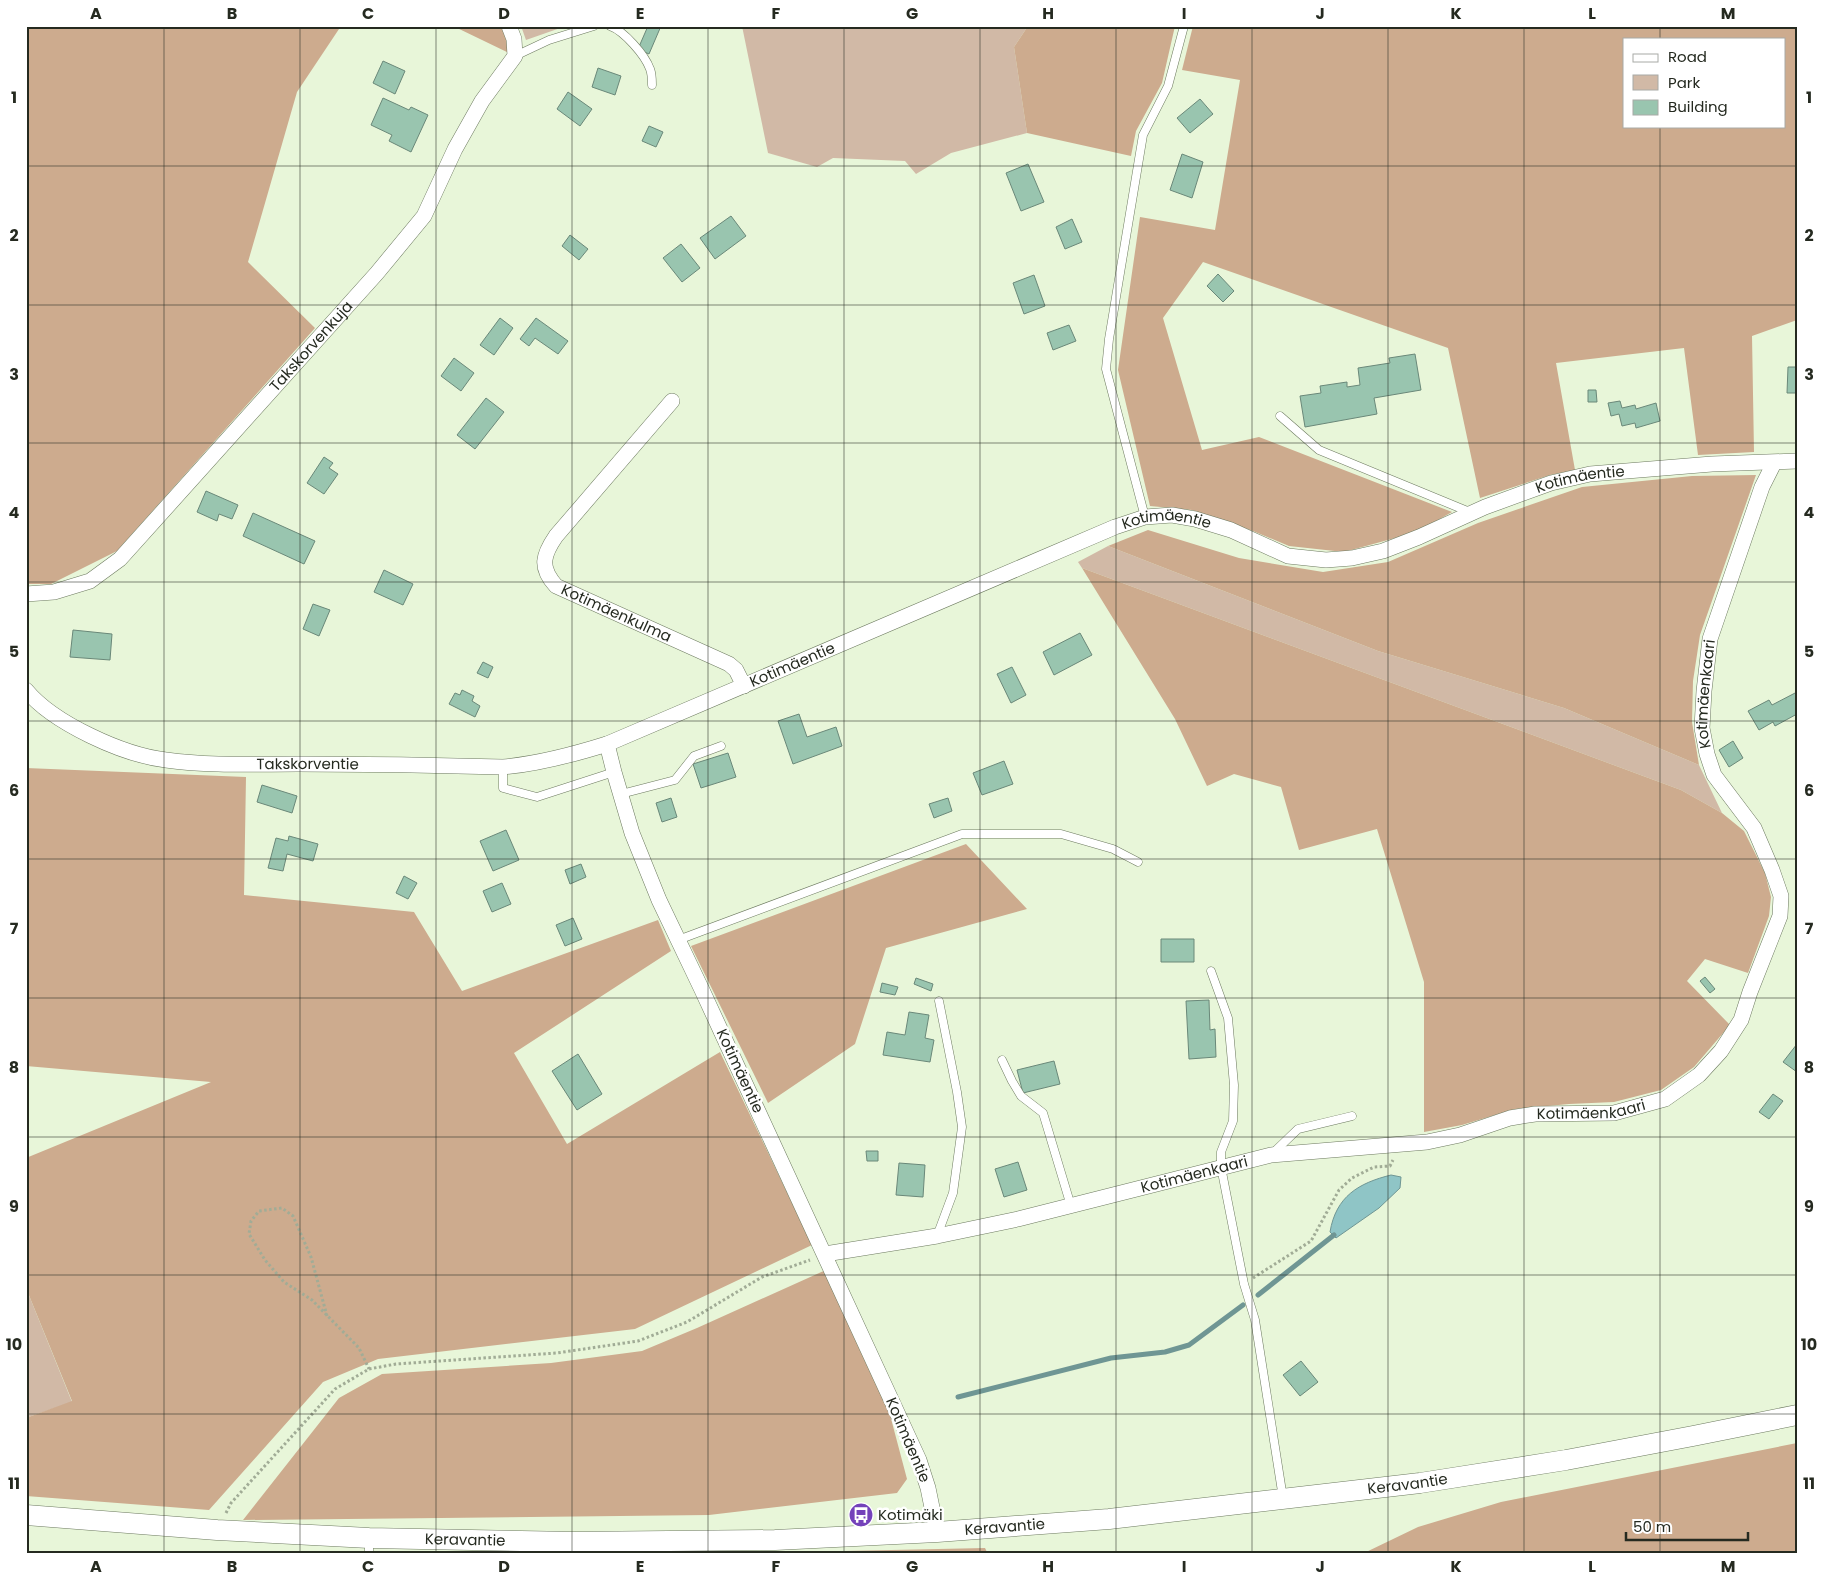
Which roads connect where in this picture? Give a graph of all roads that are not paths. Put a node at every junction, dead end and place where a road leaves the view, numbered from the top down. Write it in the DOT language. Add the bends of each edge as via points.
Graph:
graph roads {
  1 [pos="509,26"];
  2 [pos="594,26"];
  3 [pos="610,26"];
  4 [pos="1184,26"];
  5 [pos="515,56"];
  6 [pos="652,85"];
  7 [pos="672,401"];
  8 [pos="1280,416"];
  9 [pos="1797,462"];
  10 [pos="1774,463"];
  11 [pos="1472,513"];
  12 [pos="1145,517"];
  13 [pos="26,594"];
  14 [pos="744,686"];
  15 [pos="26,690"];
  16 [pos="608,744"];
  17 [pos="721,746"];
  18 [pos="503,767"];
  19 [pos="614,772"];
  20 [pos="620,794"];
  21 [pos="1138,862"];
  22 [pos="678,940"];
  23 [pos="1211,972"];
  24 [pos="939,1001"];
  25 [pos="1002,1060"];
  26 [pos="1352,1116"];
  27 [pos="1270,1155"];
  28 [pos="1221,1167"];
  29 [pos="1071,1206"];
  30 [pos="937,1236"];
  31 [pos="825,1254"];
  32 [pos="1797,1414"];
  33 [pos="1284,1500"];
  34 [pos="26,1515"];
  35 [pos="937,1532"];
  36 [pos="369,1546"];
  1 -- 5 [label="street"];
  2 -- 5 [label="lane" via="549,40"];
  3 -- 6 [label="lane" via="633,44 650,69"];
  4 -- 12 [label="lane" via="1168,86 1143,135 1106,369"];
  5 -- 13 [label="street, Takskorvenkuja" via="482,101 424,216 370,281 127,551 90,580 54,592"];
  7 -- 14 [label="street, Kotimäenkulma" via="556,536 546,551 544,564 556,586 729,664"];
  8 -- 11 [label="lane" via="1319,450"];
  9 -- 10 [label="street, Kotimäentie"];
  10 -- 11 [label="street, Kotimäentie" via="1712,464 1590,474 1551,483"];
  10 -- 27 [label="street, Kotimäenkaari" via="1762,487 1710,639 1704,691 1702,728 1714,775 1754,828 1781,896 1780,916 1741,1020 1721,1051 1699,1075 1665,1098 1614,1112 1526,1115 1427,1142"];
  11 -- 12 [label="street, Kotimäentie" via="1383,551 1326,560 1288,556 1231,530 1195,519 1172,515"];
  12 -- 14 [label="street, Kotimäentie"];
  14 -- 16 [label="street, Kotimäentie"];
  15 -- 18 [label="street, Takskorventie" via="66,723 130,752 165,760"];
  16 -- 18 [label="street, Takskorventie" via="557,759"];
  16 -- 19 [label="street, Kotimäentie"];
  17 -- 20 [label="lane" via="694,756 676,780"];
  18 -- 19 [label="lane" via="503,788 537,797"];
  19 -- 20 [label="street, Kotimäentie"];
  20 -- 22 [label="street, Kotimäentie" via="632,833"];
  21 -- 22 [label="lane" via="1113,849 1061,834 962,834"];
  22 -- 31 [label="street, Kotimäentie"];
  23 -- 28 [label="lane" via="1228,1018 1234,1085 1233,1121 1221,1152"];
  24 -- 30 [label="lane" via="962,1126 954,1193"];
  25 -- 29 [label="lane" via="1021,1096 1043,1113"];
  26 -- 27 [label="lane" via="1298,1129"];
  27 -- 28 [label="street, Kotimäenkaari"];
  28 -- 29 [label="street, Kotimäenkaari"];
  28 -- 33 [label="lane" via="1244,1284 1255,1320"];
  29 -- 30 [label="street, Kotimäenkaari"];
  30 -- 31 [label="street, Kotimäenkaari"];
  31 -- 35 [label="street, Kotimäentie" via="919,1460"];
  32 -- 33 [label="main road, Keravantie" via="1556,1462"];
  33 -- 35 [label="main road, Keravantie" via="1109,1519"];
  34 -- 36 [label="main road, Keravantie"];
  35 -- 36 [label="main road, Keravantie" via="775,1540"];
}
